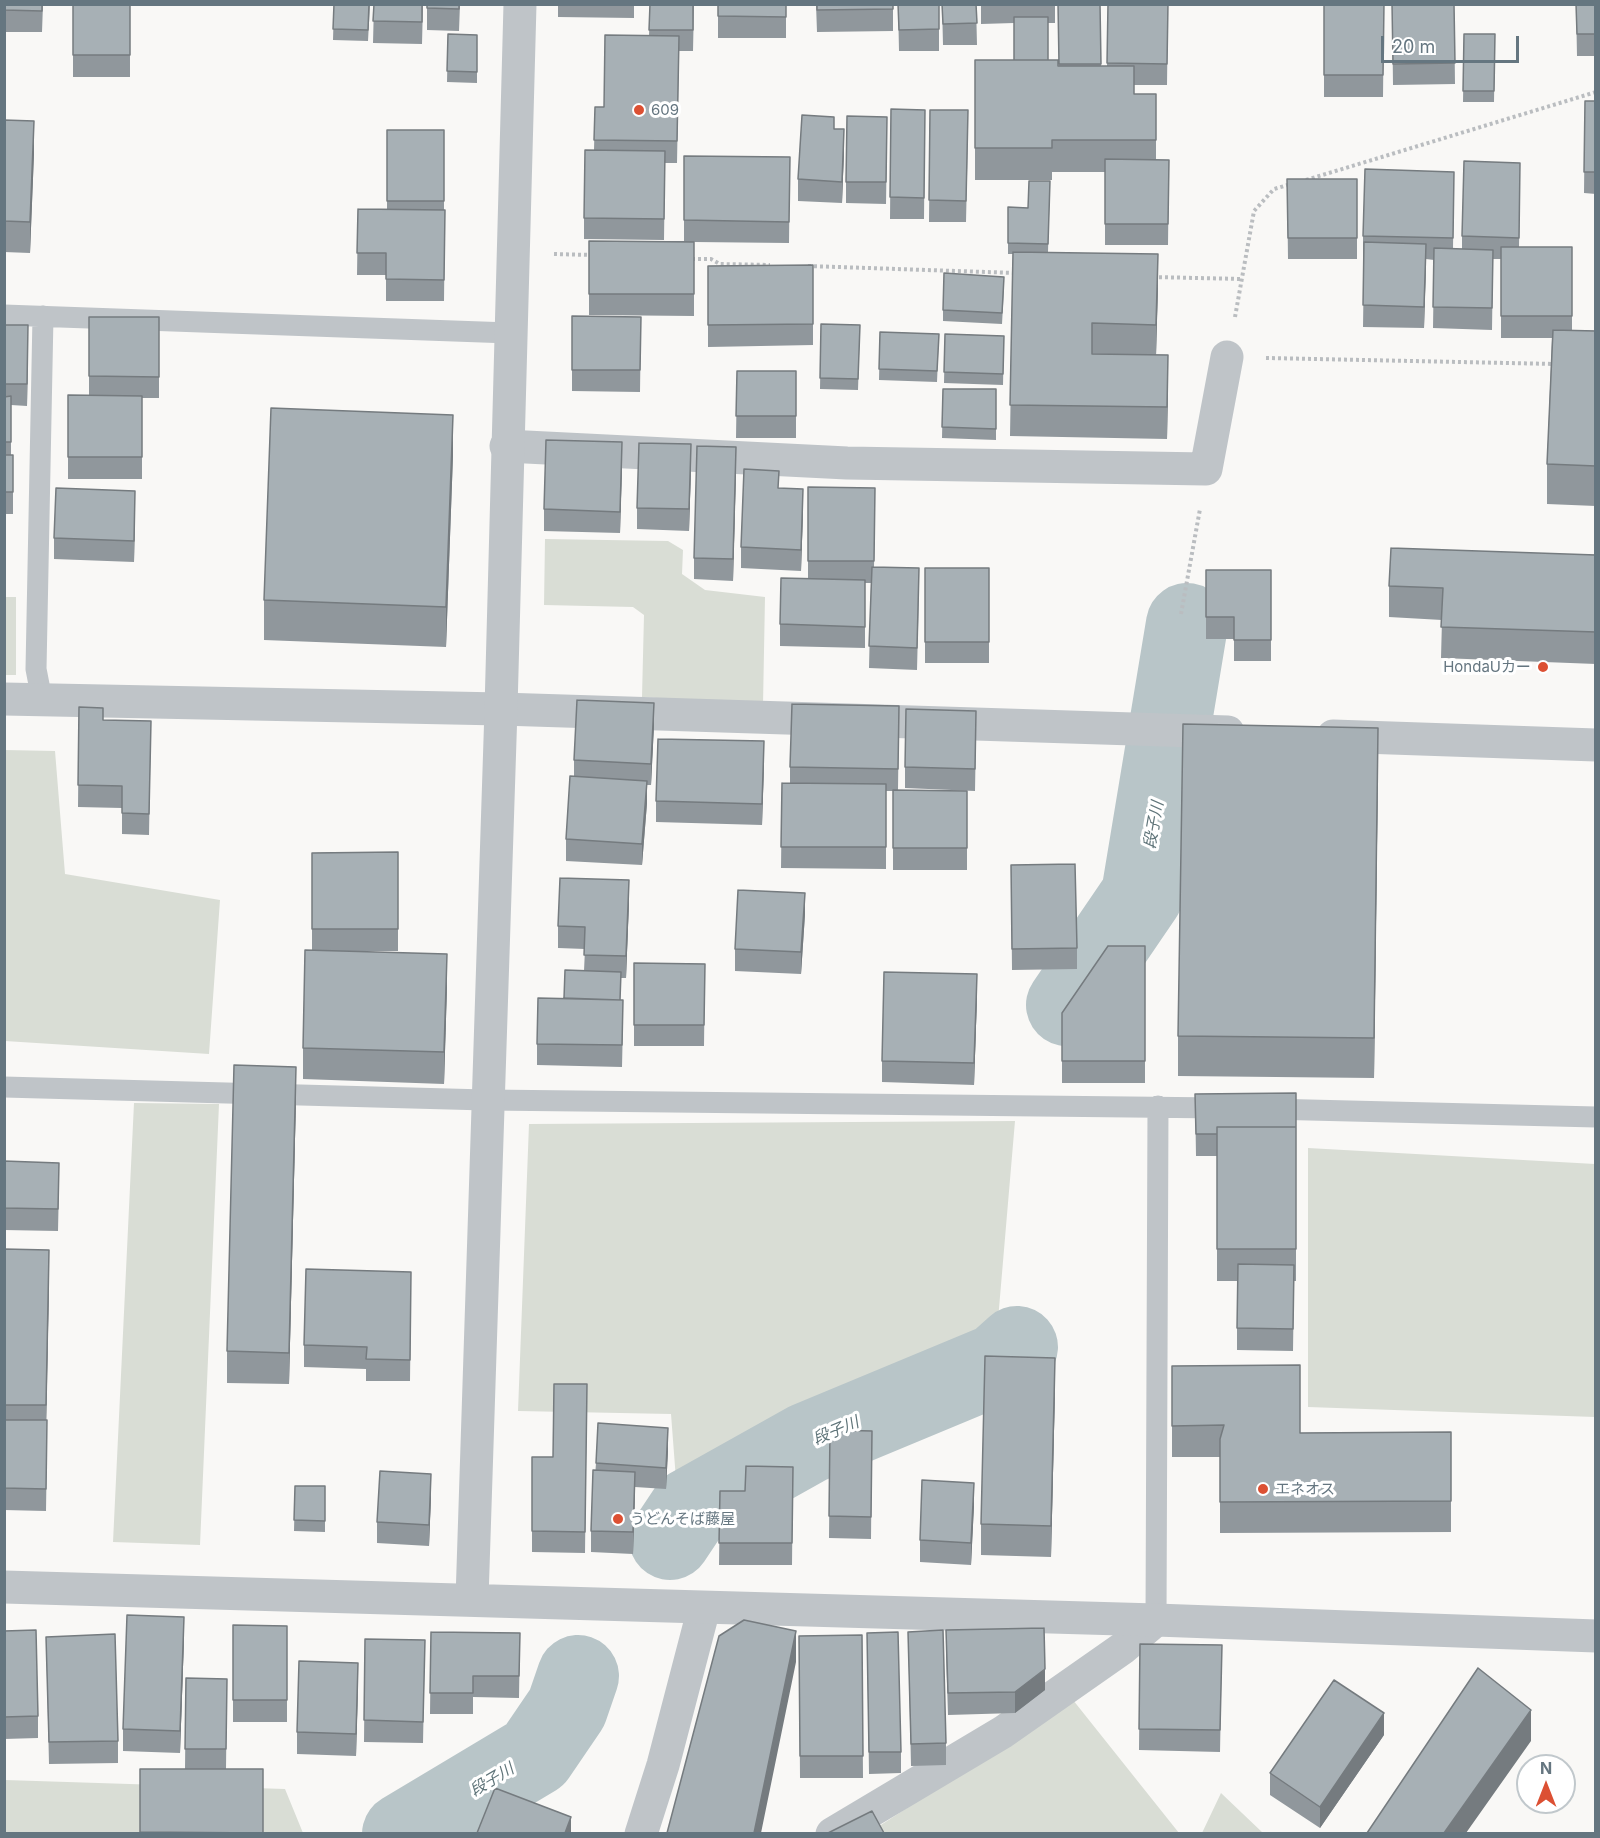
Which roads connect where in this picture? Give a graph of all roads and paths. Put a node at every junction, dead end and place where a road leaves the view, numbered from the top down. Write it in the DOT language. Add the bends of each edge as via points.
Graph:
graph roads {
  1 [pos="520,4"];
  2 [pos="1596,92"];
  3 [pos="512,252"];
  4 [pos="594,255"];
  5 [pos="687,258"];
  6 [pos="779,266"];
  7 [pos="803,266"];
  8 [pos="1028,273"];
  9 [pos="1147,276"];
  10 [pos="1242,279"];
  11 [pos="4,315"];
  12 [pos="43,316"];
  13 [pos="510,333"];
  14 [pos="1227,357"];
  15 [pos="1560,364"];
  16 [pos="506,446"];
  17 [pos="1206,470"];
  18 [pos="1181,614"];
  19 [pos="4,699"];
  20 [pos="42,699"];
  21 [pos="501,709"];
  22 [pos="1254,733"];
  23 [pos="1301,735"];
  24 [pos="1596,745"];
  25 [pos="4,1087"];
  26 [pos="486,1100"];
  27 [pos="1158,1106"];
  28 [pos="1596,1116"];
  29 [pos="4,1587"];
  30 [pos="472,1599"];
  31 [pos="705,1608"];
  32 [pos="1156,1620"];
  33 [pos="1596,1636"];
  34 [pos="641,1833"];
  35 [pos="832,1833"];
  1 -- 3 [label="street"];
  2 -- 10 [label="path" via="1274,189 1254,211"];
  3 -- 4 [label="path"];
  3 -- 13 [label="street"];
  5 -- 6 [label="path" via="711,259 720,264"];
  7 -- 8 [label="path"];
  9 -- 10 [label="path"];
  10 -- 14 [label="path"];
  11 -- 12 [label="lane"];
  12 -- 13 [label="lane"];
  12 -- 20 [label="lane" via="36,669"];
  13 -- 16 [label="street"];
  14 -- 15 [label="path"];
  14 -- 17 [label="street"];
  16 -- 17 [label="street" via="847,463"];
  16 -- 21 [label="street"];
  17 -- 18 [label="path"];
  19 -- 20 [label="street"];
  20 -- 21 [label="street"];
  21 -- 22 [label="street"];
  21 -- 26 [label="street"];
  23 -- 24 [label="street"];
  25 -- 26 [label="lane"];
  26 -- 27 [label="lane"];
  26 -- 30 [label="street"];
  27 -- 28 [label="lane"];
  27 -- 32 [label="lane"];
  29 -- 30 [label="street"];
  30 -- 31 [label="street"];
  31 -- 32 [label="street"];
  31 -- 34 [label="street"];
  32 -- 33 [label="street"];
  32 -- 35 [label="street" via="1123,1648 1003,1732"];
}
